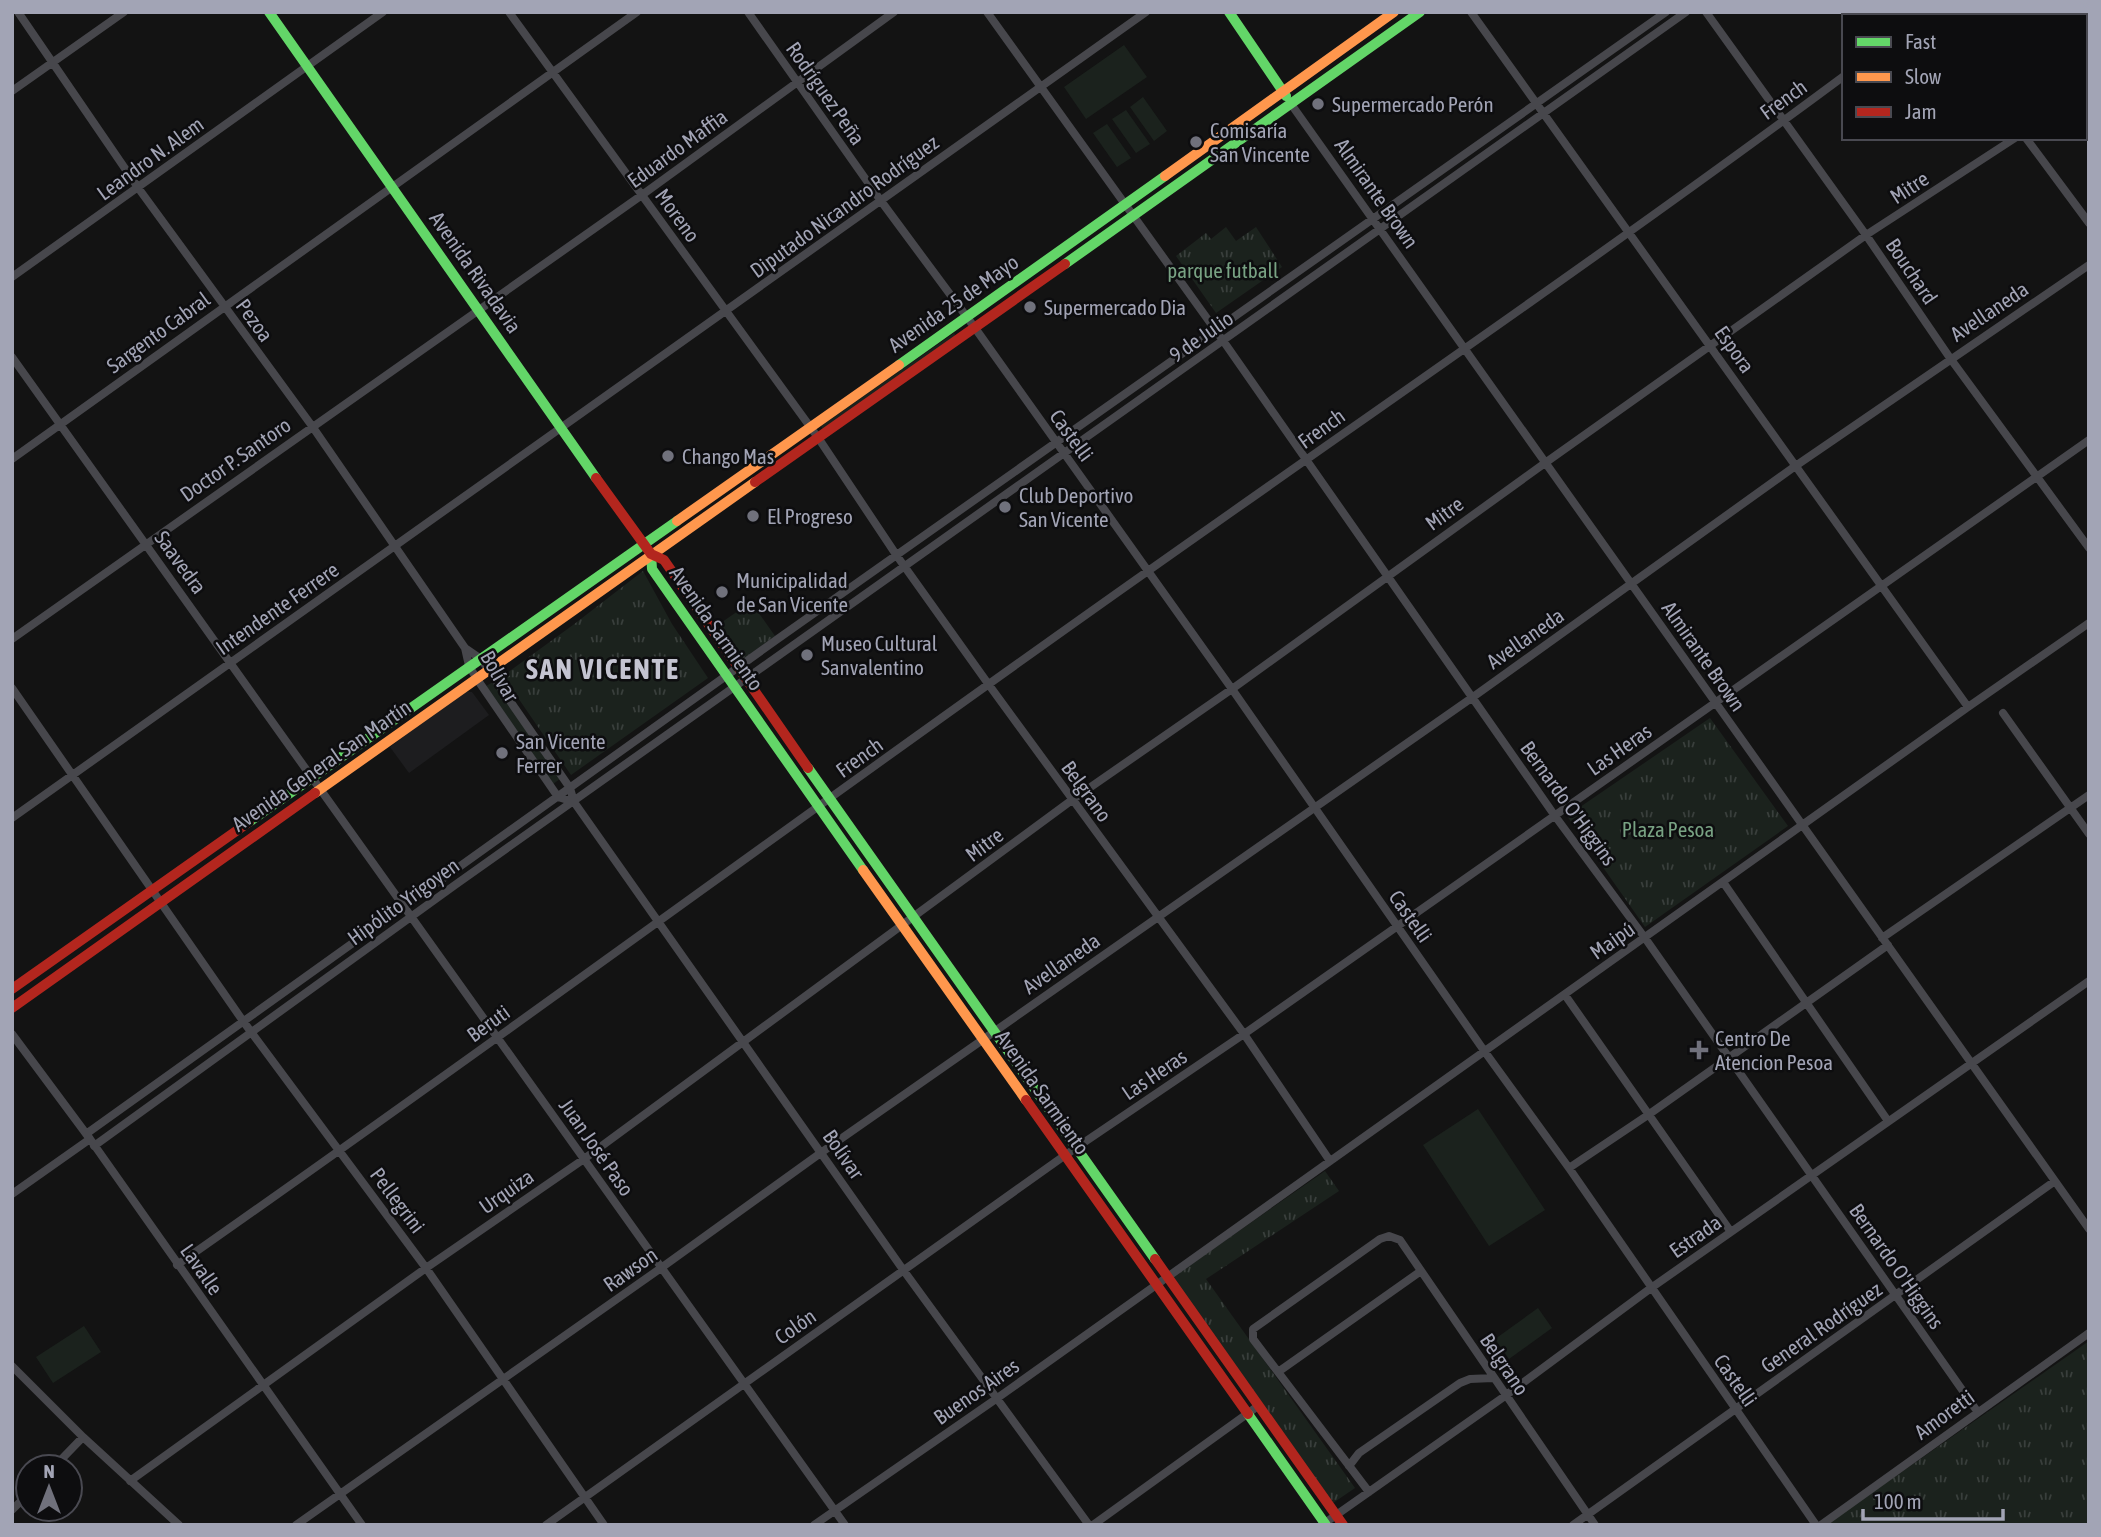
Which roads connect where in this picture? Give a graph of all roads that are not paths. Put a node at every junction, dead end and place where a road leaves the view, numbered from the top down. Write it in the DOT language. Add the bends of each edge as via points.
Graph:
graph roads {
  1 [pos="18,12"];
  2 [pos="124,12"];
  3 [pos="269,12"];
  4 [pos="383,12"];
  5 [pos="509,12"];
  6 [pos="637,12"];
  7 [pos="748,12"];
  8 [pos="894,12"];
  9 [pos="987,12"];
  10 [pos="1146,12"];
  11 [pos="1228,12"];
  12 [pos="1394,12"];
  13 [pos="1420,12"];
  14 [pos="1471,12"];
  15 [pos="1666,12"];
  16 [pos="1686,12"];
  17 [pos="1706,12"];
  18 [pos="53,62"];
  19 [pos="308,66"];
  20 [pos="553,71"];
  21 [pos="1842,77"];
  22 [pos="797,82"];
  23 [pos="1040,86"];
  24 [pos="12,91"];
  25 [pos="1283,91"];
  26 [pos="1291,104"];
  27 [pos="1537,104"];
  28 [pos="1543,114"];
  29 [pos="1783,121"];
  30 [pos="2012,140"];
  31 [pos="2027,140"];
  32 [pos="394,187"];
  33 [pos="139,189"];
  34 [pos="642,195"];
  35 [pos="881,201"];
  36 [pos="1124,205"];
  37 [pos="1132,216"];
  38 [pos="1373,219"];
  39 [pos="2089,223"];
  40 [pos="1380,229"];
  41 [pos="1628,231"];
  42 [pos="1866,235"];
  43 [pos="2089,265"];
  44 [pos="12,277"];
  45 [pos="224,307"];
  46 [pos="479,309"];
  47 [pos="726,312"];
  48 [pos="967,317"];
  49 [pos="975,328"];
  50 [pos="1216,331"];
  51 [pos="1224,342"];
  52 [pos="1711,345"];
  53 [pos="1465,347"];
  54 [pos="12,357"];
  55 [pos="1950,358"];
  56 [pos="61,424"];
  57 [pos="312,426"];
  58 [pos="809,426"];
  59 [pos="562,429"];
  60 [pos="819,439"];
  61 [pos="2089,440"];
  62 [pos="1056,444"];
  63 [pos="1064,454"];
  64 [pos="12,458"];
  65 [pos="1307,460"];
  66 [pos="1545,463"];
  67 [pos="1794,467"];
  68 [pos="2037,477"];
  69 [pos="147,544"];
  70 [pos="643,544"];
  71 [pos="394,548"];
  72 [pos="2089,548"];
  73 [pos="651,554"];
  74 [pos="897,556"];
  75 [pos="905,566"];
  76 [pos="1148,571"];
  77 [pos="1387,576"];
  78 [pos="1631,584"];
  79 [pos="1881,586"];
  80 [pos="2089,623"];
  81 [pos="12,639"];
  82 [pos="465,648"];
  83 [pos="481,659"];
  84 [pos="231,662"];
  85 [pos="470,666"];
  86 [pos="738,668"];
  87 [pos="489,671"];
  88 [pos="726,676"];
  89 [pos="477,679"];
  90 [pos="747,680"];
  91 [pos="989,685"];
  92 [pos="12,688"];
  93 [pos="734,688"];
  94 [pos="1232,689"];
  95 [pos="1473,697"];
  96 [pos="1716,702"];
  97 [pos="1968,707"];
  98 [pos="2003,712"];
  99 [pos="73,775"];
  100 [pos="313,778"];
  101 [pos="321,789"];
  102 [pos="570,789"];
  103 [pos="2089,795"];
  104 [pos="558,797"];
  105 [pos="830,799"];
  106 [pos="1072,800"];
  107 [pos="574,802"];
  108 [pos="818,807"];
  109 [pos="1312,807"];
  110 [pos="2070,808"];
  111 [pos="1555,816"];
  112 [pos="12,818"];
  113 [pos="1803,826"];
  114 [pos="2089,834"];
  115 [pos="1723,882"];
  116 [pos="152,890"];
  117 [pos="160,901"];
  118 [pos="405,906"];
  119 [pos="412,916"];
  120 [pos="1158,917"];
  121 [pos="914,918"];
  122 [pos="657,922"];
  123 [pos="1397,927"];
  124 [pos="901,928"];
  125 [pos="1646,938"];
  126 [pos="1885,942"];
  127 [pos="2089,981"];
  128 [pos="12,989"];
  129 [pos="1565,995"];
  130 [pos="1805,1002"];
  131 [pos="12,1008"];
  132 [pos="243,1021"];
  133 [pos="250,1031"];
  134 [pos="994,1032"];
  135 [pos="12,1034"];
  136 [pos="1244,1034"];
  137 [pos="499,1037"];
  138 [pos="983,1040"];
  139 [pos="744,1043"];
  140 [pos="1485,1052"];
  141 [pos="1728,1056"];
  142 [pos="1972,1065"];
  143 [pos="1648,1115"];
  144 [pos="1888,1121"];
  145 [pos="90,1140"];
  146 [pos="1076,1148"];
  147 [pos="340,1151"];
  148 [pos="821,1152"];
  149 [pos="1064,1156"];
  150 [pos="584,1158"];
  151 [pos="1330,1161"];
  152 [pos="1569,1168"];
  153 [pos="1810,1175"];
  154 [pos="2055,1181"];
  155 [pos="12,1194"];
  156 [pos="2089,1229"];
  157 [pos="1731,1232"];
  158 [pos="177,1265"];
  159 [pos="426,1268"];
  160 [pos="661,1268"];
  161 [pos="904,1271"];
  162 [pos="1421,1271"];
  163 [pos="1168,1277"];
  164 [pos="1156,1285"];
  165 [pos="1651,1288"];
  166 [pos="1896,1295"];
  167 [pos="2089,1333"];
  168 [pos="12,1366"];
  169 [pos="1278,1371"];
  170 [pos="1493,1378"];
  171 [pos="504,1379"];
  172 [pos="745,1384"];
  173 [pos="263,1387"];
  174 [pos="1505,1396"];
  175 [pos="996,1399"];
  176 [pos="1258,1406"];
  177 [pos="1736,1409"];
  178 [pos="1977,1411"];
  179 [pos="1248,1413"];
  180 [pos="83,1437"];
  181 [pos="68,1453"];
  182 [pos="1349,1465"];
  183 [pos="130,1481"];
  184 [pos="1369,1492"];
  185 [pos="339,1494"];
  186 [pos="585,1497"];
  187 [pos="835,1510"];
  188 [pos="1587,1515"];
  189 [pos="1340,1520"];
  190 [pos="1324,1524"];
  191 [pos="179,1525"];
  192 [pos="296,1525"];
  193 [pos="362,1525"];
  194 [pos="546,1525"];
  195 [pos="604,1525"];
  196 [pos="814,1525"];
  197 [pos="845,1525"];
  198 [pos="1091,1525"];
  199 [pos="1573,1525"];
  200 [pos="1595,1525"];
  201 [pos="1818,1525"];
  1 -- 18 [label="street, Pezoa"];
  2 -- 18 [label="street"];
  3 -- 19 [label="main road, Avenida Rivadavia"];
  4 -- 19 [label="street, Leandro N. Alem"];
  5 -- 20 [label="street, Moreno"];
  6 -- 20 [label="street, Sargento Cabral"];
  7 -- 22 [label="street, Rodríguez Peña"];
  8 -- 22 [label="street, Eduardo Maffia"];
  9 -- 23 [label="street, Bernardo O'Higgins"];
  10 -- 23 [label="street, Diputado Nicandro Rodríguez"];
  11 -- 25 [label="main road"];
  12 -- 25 [label="main road, Avenida 25 de Mayo"];
  13 -- 26 [label="main road, Avenida 25 de Mayo"];
  14 -- 27 [label="street, Espora"];
  15 -- 27 [label="street, 9 de Julio"];
  16 -- 28 [label="street, 9 de Julio"];
  17 -- 29 [label="street, Bouchard"];
  18 -- 24 [label="street"];
  18 -- 33 [label="street, Pezoa"];
  19 -- 32 [label="main road, Avenida Rivadavia"];
  19 -- 33 [label="street, Leandro N. Alem"];
  20 -- 32 [label="street, Sargento Cabral"];
  20 -- 34 [label="street, Moreno"];
  21 -- 29 [label="street, French"];
  22 -- 34 [label="street, Eduardo Maffia"];
  22 -- 35 [label="street, Rodríguez Peña"];
  23 -- 35 [label="street, Diputado Nicandro Rodríguez"];
  23 -- 36 [label="street, Bernardo O'Higgins"];
  25 -- 26 [label="main road"];
  25 -- 36 [label="main road, Avenida 25 de Mayo"];
  26 -- 37 [label="main road, Avenida 25 de Mayo"];
  26 -- 38 [label="street, Almirante Brown"];
  27 -- 28 [label="street, Espora"];
  27 -- 38 [label="street, 9 de Julio"];
  28 -- 40 [label="street, 9 de Julio"];
  28 -- 41 [label="street, Espora"];
  29 -- 41 [label="street, French"];
  29 -- 42 [label="street, Bouchard"];
  30 -- 42 [label="street, Mitre"];
  31 -- 39 [label="street"];
  32 -- 45 [label="street, Sargento Cabral"];
  32 -- 46 [label="main road, Avenida Rivadavia"];
  33 -- 44 [label="street, Leandro N. Alem"];
  33 -- 45 [label="street, Pezoa"];
  34 -- 46 [label="street, Eduardo Maffia"];
  34 -- 47 [label="street, Moreno"];
  35 -- 47 [label="street, Diputado Nicandro Rodríguez"];
  35 -- 48 [label="street, Rodríguez Peña"];
  36 -- 37 [label="street, Bernardo O'Higgins"];
  36 -- 48 [label="main road, Avenida 25 de Mayo"];
  37 -- 49 [label="main road, Avenida 25 de Mayo"];
  37 -- 50 [label="street, Bernardo O'Higgins"];
  38 -- 40 [label="street, Almirante Brown"];
  38 -- 50 [label="street, 9 de Julio"];
  40 -- 51 [label="street, 9 de Julio"];
  40 -- 53 [label="street, Almirante Brown"];
  41 -- 52 [label="street, Espora"];
  41 -- 53 [label="street, French"];
  42 -- 52 [label="street, Mitre"];
  42 -- 55 [label="street, Bouchard"];
  43 -- 55 [label="street, Avellaneda"];
  45 -- 56 [label="street, Sargento Cabral"];
  45 -- 57 [label="street, Pezoa"];
  46 -- 57 [label="street, Doctor P. Santoro"];
  46 -- 59 [label="main road, Avenida Rivadavia"];
  47 -- 58 [label="street, Moreno"];
  47 -- 59 [label="street, Diputado Nicandro Rodríguez"];
  48 -- 49 [label="street, Rodríguez Peña"];
  48 -- 58 [label="main road, Avenida 25 de Mayo"];
  49 -- 60 [label="main road, Avenida 25 de Mayo"];
  49 -- 62 [label="street, Castelli"];
  50 -- 51 [label="street, Bernardo O'Higgins"];
  50 -- 62 [label="street, 9 de Julio"];
  51 -- 63 [label="street, 9 de Julio"];
  51 -- 65 [label="street, Bernardo O'Higgins"];
  52 -- 66 [label="street, Mitre"];
  52 -- 67 [label="street, Espora"];
  53 -- 65 [label="street, French"];
  53 -- 66 [label="street, Almirante Brown"];
  54 -- 56 [label="street, Saavedra"];
  55 -- 67 [label="street, Avellaneda"];
  55 -- 68 [label="street, Bouchard"];
  56 -- 64 [label="street, Sargento Cabral"];
  56 -- 69 [label="street, Saavedra"];
  57 -- 69 [label="street, Doctor P. Santoro"];
  57 -- 71 [label="street, Pezoa"];
  58 -- 60 [label="street, Moreno"];
  58 -- 70 [label="main road, Avenida 25 de Mayo"];
  59 -- 70 [label="main road, Avenida Rivadavia"];
  59 -- 71 [label="street, Intendente Ferrere"];
  60 -- 73 [label="main road, Avenida 25 de Mayo"];
  60 -- 74 [label="street, Belgrano"];
  61 -- 68 [label="street, Las Heras"];
  62 -- 63 [label="street, Castelli"];
  62 -- 74 [label="street, 9 de Julio"];
  63 -- 75 [label="street, 9 de Julio"];
  63 -- 76 [label="street, Castelli"];
  65 -- 76 [label="street, French"];
  65 -- 77 [label="street, Bernardo O'Higgins"];
  66 -- 77 [label="street, Mitre"];
  66 -- 78 [label="street, Almirante Brown"];
  67 -- 78 [label="street, Avellaneda"];
  67 -- 79 [label="street, Espora"];
  68 -- 72 [label="street, Bouchard"];
  68 -- 79 [label="street, Las Heras"];
  69 -- 81 [label="street, Doctor P. Santoro"];
  69 -- 84 [label="street, Saavedra"];
  70 -- 73 [label="main road, Avenida Rivadavia"];
  70 -- 83 [label="main road, Avenida General San Martín"];
  71 -- 82 [label="street, Pezoa"];
  71 -- 84 [label="street, Intendente Ferrere"];
  73 -- 86 [label="main road, Avenida Sarmiento" via="664,560"];
  73 -- 87 [label="main road, Avenida General San Martín"];
  73 -- 88 [label="main road, Avenida Sarmiento" via="652,569"];
  74 -- 75 [label="street, Belgrano"];
  74 -- 86 [label="street, 9 de Julio"];
  75 -- 90 [label="street, 9 de Julio"];
  75 -- 91 [label="street, Belgrano"];
  76 -- 91 [label="street, French"];
  76 -- 94 [label="street, Castelli"];
  77 -- 94 [label="street, Mitre"];
  77 -- 95 [label="street, Bernardo O'Higgins"];
  78 -- 95 [label="street, Avellaneda"];
  78 -- 96 [label="street, Almirante Brown"];
  79 -- 96 [label="street, Las Heras"];
  79 -- 97 [label="street, Espora"];
  80 -- 97 [label="street, Maipú"];
  82 -- 83 [label="street, Bolívar"];
  82 -- 85 [label="street, Bolívar"];
  83 -- 85 [label="main road, Avenida General San Martín"];
  83 -- 87 [label="street, Bolívar"];
  84 -- 99 [label="street, Intendente Ferrere"];
  84 -- 100 [label="street, Saavedra"];
  85 -- 89 [label="street, Bolívar"];
  85 -- 100 [label="main road, Avenida General San Martín"];
  86 -- 88 [label="street, 9 de Julio"];
  86 -- 90 [label="main road, Avenida Sarmiento"];
  87 -- 89 [label="main road, Avenida General San Martín"];
  87 -- 102 [label="street, Bolívar"];
  88 -- 93 [label="main road, Avenida Sarmiento"];
  88 -- 102 [label="street, Hipólito Yrigoyen"];
  89 -- 101 [label="main road, Avenida General San Martín"];
  89 -- 104 [label="street, Bolívar"];
  90 -- 93 [label="street, 9 de Julio"];
  90 -- 105 [label="main road, Avenida Sarmiento"];
  91 -- 105 [label="street, French"];
  91 -- 106 [label="street, Belgrano"];
  92 -- 99 [label="street, Pellegrini"];
  93 -- 107 [label="street, Hipólito Yrigoyen"];
  93 -- 108 [label="main road, Avenida Sarmiento"];
  94 -- 106 [label="street, Mitre"];
  94 -- 109 [label="street, Castelli"];
  95 -- 109 [label="street, Avellaneda"];
  95 -- 111 [label="street, Bernardo O'Higgins"];
  96 -- 111 [label="street, Las Heras"];
  96 -- 113 [label="street, Almirante Brown"];
  97 -- 113 [label="street, Maipú"];
  98 -- 110 [label="street"];
  99 -- 112 [label="street, Intendente Ferrere"];
  99 -- 116 [label="street, Pellegrini"];
  100 -- 101 [label="street, Saavedra"];
  100 -- 116 [label="main road, Avenida General San Martín"];
  101 -- 117 [label="main road, Avenida General San Martín"];
  101 -- 118 [label="street, Juan José Paso"];
  102 -- 104 [label="street, Hipólito Yrigoyen"];
  102 -- 107 [label="street, Bolívar"];
  103 -- 110 [label="street"];
  104 -- 107 [label="street"];
  104 -- 118 [label="street, Hipólito Yrigoyen"];
  105 -- 108 [label="street, French"];
  105 -- 121 [label="main road, Avenida Sarmiento"];
  106 -- 120 [label="street, Belgrano"];
  106 -- 121 [label="street, Mitre"];
  107 -- 119 [label="street, Hipólito Yrigoyen"];
  107 -- 122 [label="street, Bolívar"];
  108 -- 122 [label="street, Beruti"];
  108 -- 124 [label="main road, Avenida Sarmiento"];
  109 -- 120 [label="street, Avellaneda"];
  109 -- 123 [label="street, Castelli"];
  110 -- 114 [label="street"];
  110 -- 126 [label="street"];
  111 -- 123 [label="street, Las Heras"];
  111 -- 125 [label="street, Bernardo O'Higgins"];
  113 -- 115 [label="street, Maipú"];
  113 -- 126 [label="street, Almirante Brown"];
  115 -- 125 [label="street, Maipú"];
  115 -- 130 [label="street"];
  116 -- 117 [label="street, Pellegrini"];
  116 -- 128 [label="main road, Avenida General San Martín"];
  117 -- 131 [label="main road, Avenida General San Martín"];
  117 -- 132 [label="street, Pellegrini"];
  118 -- 119 [label="street, Juan José Paso"];
  118 -- 132 [label="street, Hipólito Yrigoyen"];
  119 -- 133 [label="street, Hipólito Yrigoyen"];
  119 -- 137 [label="street, Juan José Paso"];
  120 -- 134 [label="street, Avellaneda"];
  120 -- 136 [label="street, Belgrano"];
  121 -- 124 [label="street, Mitre"];
  121 -- 134 [label="main road, Avenida Sarmiento"];
  122 -- 137 [label="street, Beruti"];
  122 -- 139 [label="street, Bolívar"];
  123 -- 136 [label="street, Las Heras"];
  123 -- 140 [label="street, Castelli"];
  124 -- 138 [label="main road, Avenida Sarmiento"];
  124 -- 139 [label="street, Urquiza"];
  125 -- 129 [label="street, Maipú"];
  125 -- 141 [label="street, Bernardo O'Higgins"];
  126 -- 130 [label="street"];
  126 -- 142 [label="street, Almirante Brown"];
  127 -- 142 [label="street, Estrada"];
  129 -- 140 [label="street, Maipú"];
  129 -- 143 [label="street"];
  130 -- 141 [label="street"];
  130 -- 144 [label="street"];
  132 -- 133 [label="street, Pellegrini"];
  132 -- 145 [label="street, Hipólito Yrigoyen"];
  133 -- 145 [label="street, Hipólito Yrigoyen"];
  133 -- 147 [label="street, Pellegrini"];
  134 -- 138 [label="street, Avellaneda"];
  134 -- 146 [label="main road, Avenida Sarmiento"];
  135 -- 145 [label="street, Lavalle"];
  136 -- 146 [label="street, Las Heras"];
  136 -- 151 [label="street, Belgrano"];
  137 -- 147 [label="street, Beruti"];
  137 -- 150 [label="street, Juan José Paso"];
  138 -- 148 [label="street, Rawson"];
  138 -- 149 [label="main road, Avenida Sarmiento"];
  139 -- 148 [label="street, Bolívar"];
  139 -- 150 [label="street, Urquiza"];
  140 -- 151 [label="street, Maipú"];
  140 -- 152 [label="street, Castelli"];
  141 -- 143 [label="street"];
  141 -- 153 [label="street, Bernardo O'Higgins"];
  142 -- 144 [label="street, Estrada"];
  142 -- 154 [label="street, Almirante Brown"];
  143 -- 152 [label="street"];
  143 -- 157 [label="street"];
  144 -- 153 [label="street, Estrada"];
  145 -- 155 [label="street, Hipólito Yrigoyen"];
  145 -- 158 [label="street, Lavalle"];
  146 -- 149 [label="street, Las Heras"];
  146 -- 163 [label="main road, Avenida Sarmiento"];
  147 -- 158 [label="street, Beruti"];
  147 -- 159 [label="street, Pellegrini"];
  148 -- 160 [label="street, Rawson"];
  148 -- 161 [label="street, Bolívar"];
  149 -- 161 [label="street, Colón"];
  149 -- 164 [label="main road, Avenida Sarmiento"];
  150 -- 159 [label="street, Urquiza"];
  150 -- 160 [label="street, Juan José Paso"];
  151 -- 163 [label="street, Maipú"];
  152 -- 165 [label="street, Castelli"];
  153 -- 157 [label="street, Estrada"];
  153 -- 166 [label="street, Bernardo O'Higgins"];
  154 -- 156 [label="street, Almirante Brown"];
  154 -- 166 [label="street, General Rodríguez"];
  157 -- 165 [label="street, Estrada"];
  158 -- 173 [label="street, Lavalle"];
  159 -- 171 [label="street, Pellegrini"];
  159 -- 173 [label="street, Urquiza"];
  160 -- 171 [label="street, Rawson"];
  160 -- 172 [label="street, Juan José Paso"];
  161 -- 172 [label="street, Colón"];
  161 -- 175 [label="street, Bolívar"];
  162 -- 169 [label="street"];
  162 -- 169 [label="street, Belgrano" via="1396,1237 1380,1239 1253,1329 1254,1339"];
  162 -- 170 [label="street, Belgrano"];
  163 -- 164 [label="street, Maipú"];
  163 -- 176 [label="main road, Avenida Sarmiento"];
  164 -- 175 [label="street, Buenos Aires"];
  164 -- 179 [label="main road, Avenida Sarmiento"];
  165 -- 174 [label="street, Estrada"];
  165 -- 177 [label="street, Castelli"];
  166 -- 177 [label="street, General Rodríguez"];
  166 -- 178 [label="street, Bernardo O'Higgins"];
  167 -- 178 [label="street, Amoretti"];
  168 -- 180 [label="street"];
  169 -- 182 [label="street"];
  170 -- 174 [label="street, Belgrano"];
  170 -- 182 [label="street" via="1460,1383 1359,1453"];
  171 -- 185 [label="street, Rawson"];
  171 -- 186 [label="street, Pellegrini"];
  172 -- 186 [label="street, Colón"];
  172 -- 187 [label="street, Juan José Paso"];
  173 -- 183 [label="street, Urquiza"];
  173 -- 185 [label="street, Lavalle"];
  174 -- 184 [label="street, Estrada"];
  174 -- 188 [label="street, Belgrano"];
  175 -- 187 [label="street, Buenos Aires"];
  175 -- 198 [label="street, Bolívar"];
  176 -- 179 [label="street"];
  176 -- 189 [label="main road, Avenida Sarmiento"];
  177 -- 188 [label="street, General Rodríguez"];
  177 -- 201 [label="street, Castelli"];
  178 -- 201 [label="street, Amoretti"];
  179 -- 190 [label="main road, Avenida Sarmiento"];
  179 -- 198 [label="street"];
  180 -- 181 [label="street"];
  180 -- 183 [label="street"];
  182 -- 184 [label="street"];
  183 -- 191 [label="street"];
  184 -- 189 [label="street, Estrada"];
  185 -- 192 [label="street, Rawson"];
  185 -- 193 [label="street, Lavalle"];
  186 -- 194 [label="street, Colón"];
  186 -- 195 [label="street, Pellegrini"];
  187 -- 196 [label="street, Buenos Aires"];
  187 -- 197 [label="street, Juan José Paso"];
  188 -- 199 [label="street, General Rodríguez"];
  188 -- 200 [label="street, Belgrano"];
  189 -- 190 [label="street, Estrada"];
}
